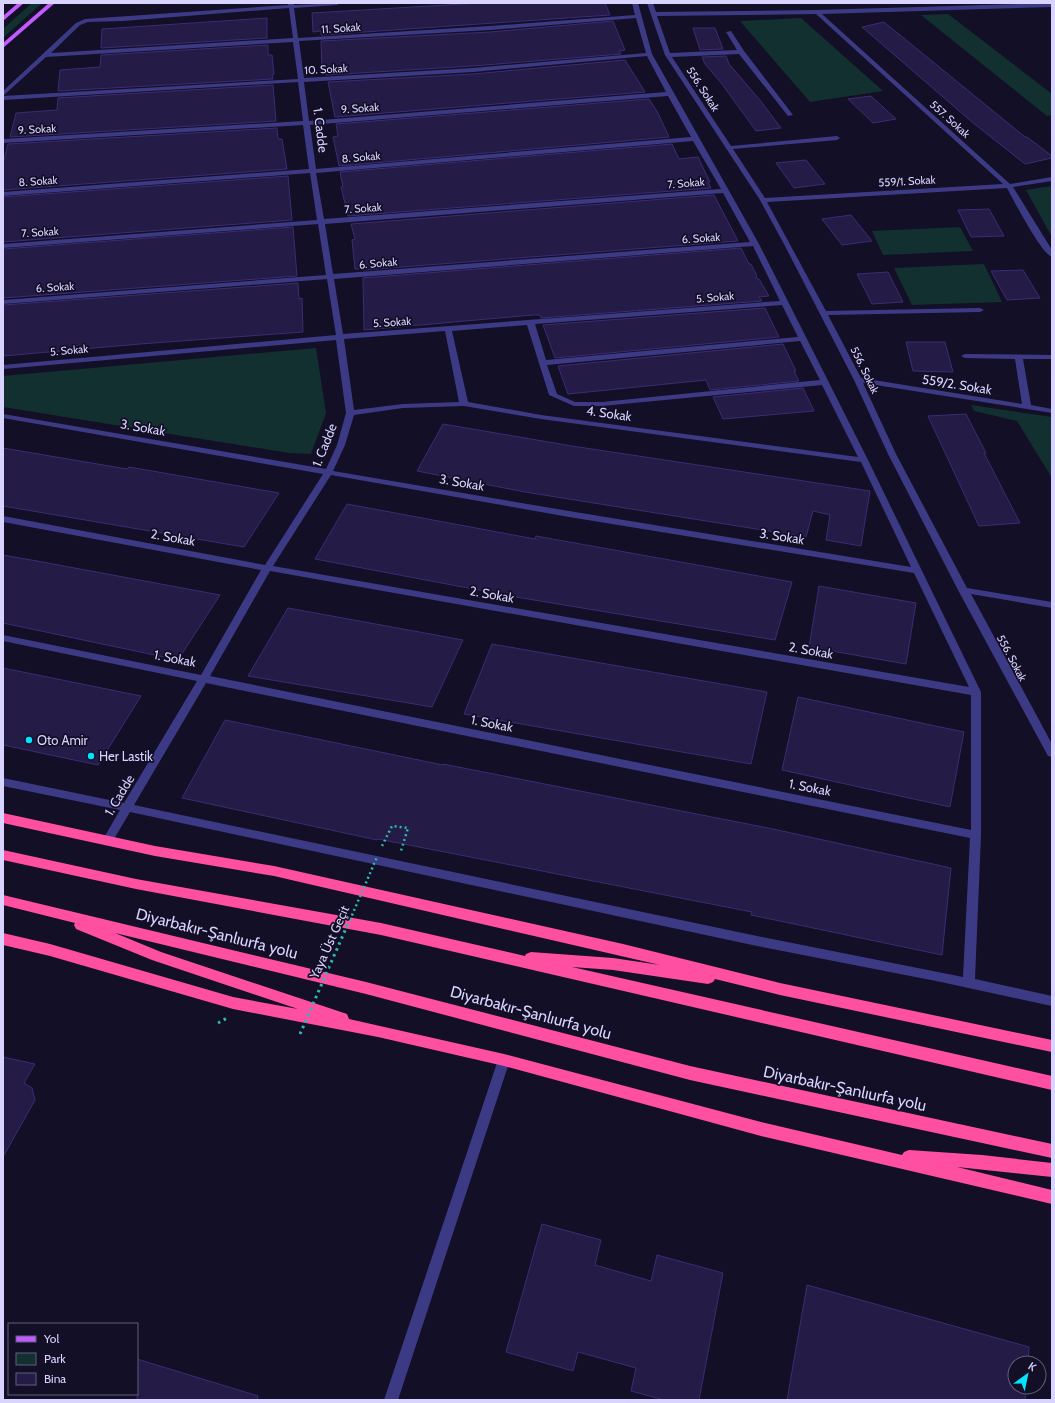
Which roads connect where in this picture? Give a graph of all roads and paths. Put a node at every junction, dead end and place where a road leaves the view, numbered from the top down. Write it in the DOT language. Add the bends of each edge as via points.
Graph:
graph roads {
  1 [pos="21,3"];
  2 [pos="52,3"];
  3 [pos="337,3"];
  4 [pos="635,3"];
  5 [pos="650,3"];
  6 [pos="926,3"];
  7 [pos="291,5"];
  8 [pos="1052,6"];
  9 [pos="934,9"];
  10 [pos="817,12"];
  11 [pos="653,14"];
  12 [pos="639,16"];
  13 [pos="3,19"];
  14 [pos="729,32"];
  15 [pos="296,40"];
  16 [pos="3,46"];
  17 [pos="741,52"];
  18 [pos="649,54"];
  19 [pos="44,55"];
  20 [pos="668,55"];
  21 [pos="301,80"];
  22 [pos="3,94"];
  23 [pos="670,94"];
  24 [pos="3,98"];
  25 [pos="790,115"];
  26 [pos="306,123"];
  27 [pos="837,138"];
  28 [pos="696,140"];
  29 [pos="3,141"];
  30 [pos="728,148"];
  31 [pos="313,171"];
  32 [pos="1052,179"];
  33 [pos="1009,186"];
  34 [pos="724,191"];
  35 [pos="3,194"];
  36 [pos="762,200"];
  37 [pos="321,222"];
  38 [pos="755,244"];
  39 [pos="3,246"];
  40 [pos="1052,255"];
  41 [pos="330,278"];
  42 [pos="3,302"];
  43 [pos="783,302"];
  44 [pos="980,310"];
  45 [pos="824,313"];
  46 [pos="530,322"];
  47 [pos="448,329"];
  48 [pos="340,337"];
  49 [pos="802,338"];
  50 [pos="965,356"];
  51 [pos="1019,356"];
  52 [pos="1051,357"];
  53 [pos="542,363"];
  54 [pos="3,366"];
  55 [pos="858,380"];
  56 [pos="824,382"];
  57 [pos="464,404"];
  58 [pos="1027,408"];
  59 [pos="1052,411"];
  60 [pos="350,413"];
  61 [pos="3,416"];
  62 [pos="864,460"];
  63 [pos="328,473"];
  64 [pos="3,519"];
  65 [pos="267,568"];
  66 [pos="918,571"];
  67 [pos="964,590"];
  68 [pos="1052,605"];
  69 [pos="3,638"];
  70 [pos="204,678"];
  71 [pos="976,692"];
  72 [pos="1052,753"];
  73 [pos="3,782"];
  74 [pos="127,807"];
  75 [pos="3,818"];
  76 [pos="976,835"];
  77 [pos="107,841"];
  78 [pos="3,854"];
  79 [pos="398,864"];
  80 [pos="3,900"];
  81 [pos="41,909"];
  82 [pos="3,939"];
  83 [pos="489,954"];
  84 [pos="969,982"];
  85 [pos="780,989"];
  86 [pos="1052,1000"];
  87 [pos="229,1018"];
  88 [pos="218,1023"];
  89 [pos="378,1031"];
  90 [pos="300,1034"];
  91 [pos="1052,1046"];
  92 [pos="504,1060"];
  93 [pos="1052,1083"];
  94 [pos="1052,1151"];
  95 [pos="876,1155"];
  96 [pos="1052,1170"];
  97 [pos="1052,1197"];
  98 [pos="391,1400"];
  1 -- 13 [label="main road"];
  2 -- 16 [label="main road"];
  3 -- 7 [label="street"];
  4 -- 12 [label="street"];
  5 -- 11 [label="street, 556. Sokak"];
  6 -- 9 [label="street"];
  7 -- 15 [label="street, 1. Cadde"];
  7 -- 19 [label="street" via="87,20 78,24"];
  8 -- 9 [label="street"];
  9 -- 10 [label="street"];
  10 -- 11 [label="street"];
  10 -- 33 [label="street, 557. Sokak"];
  11 -- 20 [label="street, 556. Sokak"];
  12 -- 15 [label="street, 11. Sokak"];
  12 -- 18 [label="street"];
  14 -- 17 [label="street"];
  15 -- 19 [label="street, 11. Sokak"];
  15 -- 21 [label="street, 1. Cadde"];
  17 -- 20 [label="street"];
  17 -- 25 [label="street"];
  18 -- 21 [label="street, 10. Sokak" via="473,70"];
  18 -- 23 [label="street"];
  19 -- 22 [label="street"];
  20 -- 30 [label="street, 556. Sokak"];
  21 -- 24 [label="street, 10. Sokak"];
  21 -- 26 [label="street, 1. Cadde"];
  23 -- 26 [label="street, 9. Sokak"];
  23 -- 28 [label="street"];
  26 -- 29 [label="street, 9. Sokak"];
  26 -- 31 [label="street, 1. Cadde"];
  27 -- 30 [label="street"];
  28 -- 31 [label="street, 8. Sokak"];
  28 -- 34 [label="street"];
  30 -- 36 [label="street, 556. Sokak"];
  31 -- 35 [label="street, 8. Sokak"];
  31 -- 37 [label="street, 1. Cadde"];
  32 -- 33 [label="street, 559/1. Sokak"];
  33 -- 36 [label="street, 559/1. Sokak"];
  33 -- 40 [label="street, 557. Sokak"];
  34 -- 37 [label="street, 7. Sokak"];
  34 -- 38 [label="street"];
  36 -- 45 [label="street, 556. Sokak"];
  37 -- 39 [label="street, 7. Sokak"];
  37 -- 41 [label="street, 1. Cadde"];
  38 -- 41 [label="street, 6. Sokak"];
  38 -- 43 [label="street"];
  41 -- 42 [label="street, 6. Sokak"];
  41 -- 48 [label="street, 1. Cadde"];
  43 -- 46 [label="street, 5. Sokak"];
  43 -- 49 [label="street"];
  44 -- 45 [label="street"];
  45 -- 55 [label="street, 556. Sokak"];
  46 -- 47 [label="street, 5. Sokak"];
  46 -- 53 [label="street"];
  47 -- 48 [label="street, 5. Sokak"];
  47 -- 57 [label="street"];
  48 -- 54 [label="street, 5. Sokak"];
  48 -- 60 [label="street, 1. Cadde"];
  49 -- 53 [label="street"];
  49 -- 56 [label="street"];
  50 -- 51 [label="street"];
  51 -- 52 [label="street"];
  51 -- 58 [label="street"];
  53 -- 56 [label="street" via="553,395 574,404 610,403"];
  55 -- 58 [label="street, 559/2. Sokak"];
  55 -- 67 [label="street, 556. Sokak" via="892,454"];
  56 -- 62 [label="street"];
  57 -- 60 [label="street, 4. Sokak" via="403,406"];
  57 -- 62 [label="street, 4. Sokak" via="541,417"];
  58 -- 59 [label="street, 559/2. Sokak"];
  60 -- 63 [label="street, 1. Cadde" via="341,445"];
  61 -- 63 [label="street, 3. Sokak"];
  62 -- 66 [label="street"];
  63 -- 65 [label="street, 1. Cadde"];
  63 -- 66 [label="street, 3. Sokak"];
  64 -- 65 [label="street, 2. Sokak"];
  65 -- 70 [label="street, 1. Cadde"];
  65 -- 71 [label="street, 2. Sokak"];
  66 -- 71 [label="street"];
  67 -- 68 [label="street"];
  67 -- 72 [label="street, 556. Sokak"];
  69 -- 70 [label="street, 1. Sokak"];
  70 -- 74 [label="street, 1. Cadde"];
  70 -- 76 [label="street, 1. Sokak"];
  71 -- 76 [label="street"];
  73 -- 74 [label="street"];
  74 -- 77 [label="street, 1. Cadde"];
  74 -- 79 [label="street"];
  75 -- 77 [label="highway"];
  76 -- 84 [label="street"];
  77 -- 85 [label="highway" via="274,871 615,948"];
  78 -- 83 [label="highway, Diyarbakır-Şanlıurfa yolu" via="136,884 381,929"];
  79 -- 84 [label="street" via="771,944"];
  79 -- 90 [label="path, Yaya Üst Geçit, bridge" via="408,828 392,826"];
  80 -- 81 [label="highway, Diyarbakır-Şanlıurfa yolu"];
  81 -- 89 [label="highway" via="157,956"];
  81 -- 94 [label="highway, Diyarbakır-Şanlıurfa yolu" via="366,988 690,1073"];
  82 -- 89 [label="highway" via="50,950 233,1003"];
  83 -- 85 [label="highway" via="613,964"];
  83 -- 93 [label="highway, Diyarbakır-Şanlıurfa yolu"];
  84 -- 86 [label="street"];
  85 -- 91 [label="highway"];
  87 -- 88 [label="path"];
  89 -- 92 [label="highway"];
  92 -- 95 [label="highway" via="761,1128"];
  92 -- 98 [label="street"];
  95 -- 96 [label="highway" via="982,1162"];
  95 -- 97 [label="highway"];
}
